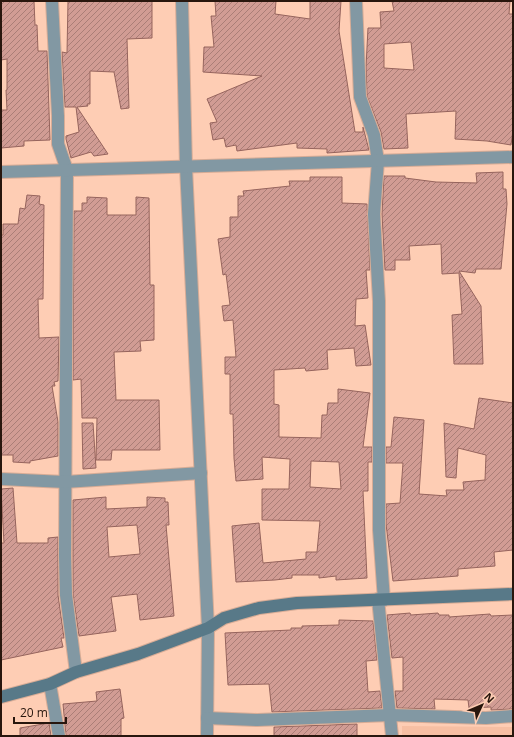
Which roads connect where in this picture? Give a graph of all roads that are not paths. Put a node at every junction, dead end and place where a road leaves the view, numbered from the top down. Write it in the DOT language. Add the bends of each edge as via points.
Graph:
graph roads {
  1 [pos="52,1"];
  2 [pos="182,1"];
  3 [pos="356,1"];
  4 [pos="513,157"];
  5 [pos="378,161"];
  6 [pos="186,167"];
  7 [pos="67,170"];
  8 [pos="1,172"];
  9 [pos="201,473"];
  10 [pos="1,479"];
  11 [pos="66,482"];
  12 [pos="513,594"];
  13 [pos="381,599"];
  14 [pos="208,628"];
  15 [pos="76,672"];
  16 [pos="50,684"];
  17 [pos="1,697"];
  18 [pos="391,715"];
  19 [pos="513,716"];
  20 [pos="207,718"];
  21 [pos="59,736"];
  22 [pos="207,736"];
  23 [pos="392,736"];
  1 -- 7 [label="street" via="58,144"];
  2 -- 6 [label="street"];
  3 -- 5 [label="street" via="360,98 374,135"];
  4 -- 5 [label="street"];
  5 -- 6 [label="street"];
  5 -- 13 [label="street" via="374,214 379,301"];
  6 -- 7 [label="street"];
  6 -- 9 [label="street"];
  7 -- 8 [label="street"];
  7 -- 11 [label="street"];
  9 -- 11 [label="street"];
  9 -- 14 [label="street"];
  10 -- 11 [label="street"];
  11 -- 15 [label="street" via="66,595"];
  12 -- 13 [label="street"];
  13 -- 14 [label="street" via="297,603 259,608 224,618"];
  13 -- 18 [label="street"];
  14 -- 15 [label="street" via="138,654"];
  14 -- 20 [label="street"];
  15 -- 16 [label="street"];
  16 -- 17 [label="street"];
  16 -- 21 [label="street"];
  18 -- 19 [label="street" via="486,718"];
  18 -- 20 [label="street" via="257,720"];
  18 -- 23 [label="street"];
  20 -- 22 [label="street"];
}
